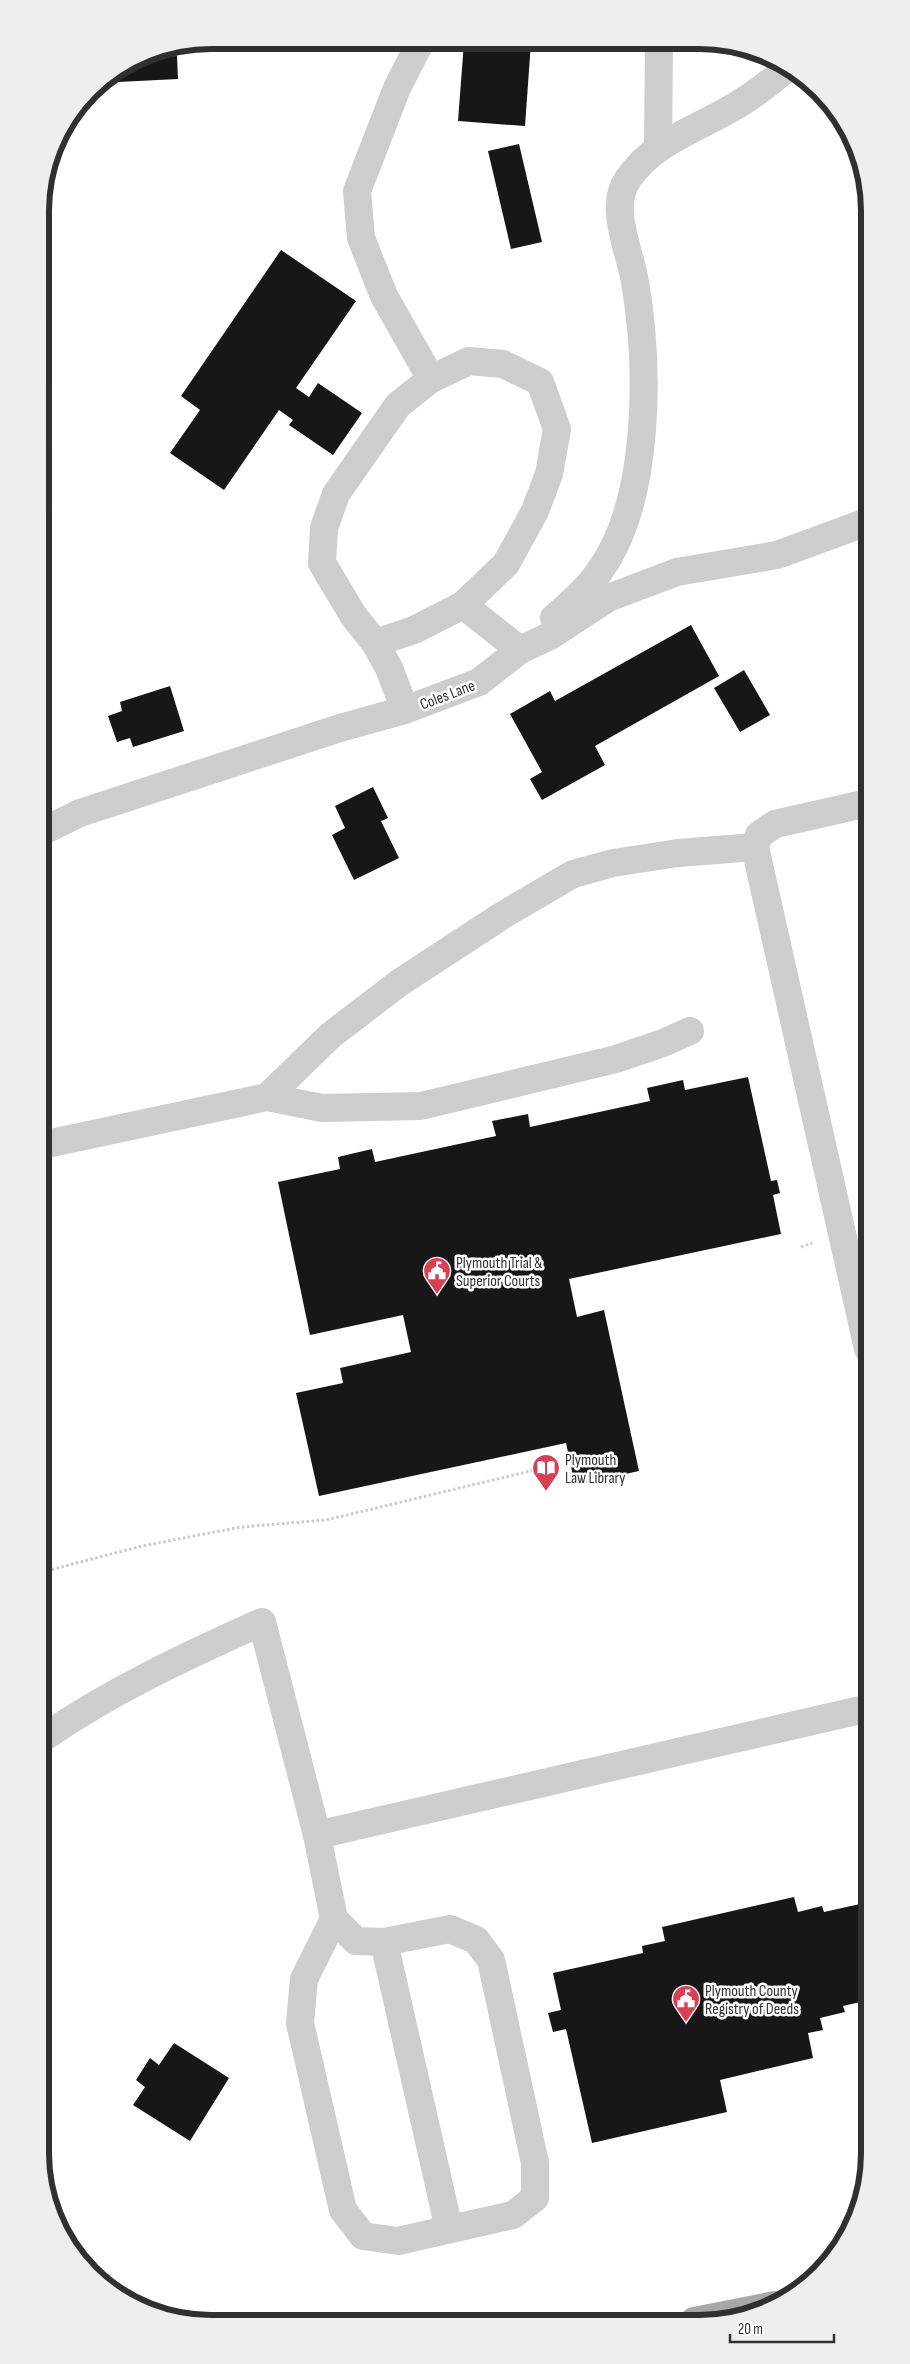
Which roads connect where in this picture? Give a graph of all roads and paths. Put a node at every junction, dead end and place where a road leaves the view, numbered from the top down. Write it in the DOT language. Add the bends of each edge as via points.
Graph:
graph roads {
  1 [pos="417,49"];
  2 [pos="660,49"];
  3 [pos="781,72"];
  4 [pos="658,148"];
  5 [pos="431,379"];
  6 [pos="861,524"];
  7 [pos="463,605"];
  8 [pos="375,644"];
  9 [pos="520,650"];
  10 [pos="405,710"];
  11 [pos="861,805"];
  12 [pos="49,828"];
  13 [pos="755,847"];
  14 [pos="690,1030"];
  15 [pos="267,1097"];
  16 [pos="49,1144"];
  17 [pos="861,1317"];
  18 [pos="543,1468"];
  19 [pos="49,1570"];
  20 [pos="861,1710"];
  21 [pos="49,1734"];
  22 [pos="317,1836"];
  23 [pos="334,1919"];
  24 [pos="384,1942"];
  25 [pos="449,2229"];
  1 -- 5 [label="street" via="397,88 357,191 361,238 384,296"];
  2 -- 4 [label="street"];
  3 -- 4 [label="street" via="725,112"];
  4 -- 9 [label="street" via="627,180 620,199 644,361 642,426 630,497 619,534 602,568 586,588"];
  5 -- 7 [label="street" via="469,361 503,364 540,382 557,429 550,474 535,511 506,564"];
  5 -- 8 [label="street" via="398,405 336,494 324,528 322,563 353,615"];
  6 -- 9 [label="street, Coles Lane" via="777,555 677,572 608,598 550,636"];
  7 -- 8 [label="street" via="414,630"];
  7 -- 9 [label="street"];
  8 -- 10 [label="street" via="389,668"];
  9 -- 10 [label="street, Coles Lane" via="480,682"];
  10 -- 12 [label="street, Coles Lane" via="340,728 80,814"];
  11 -- 13 [label="street" via="775,824 759,835"];
  13 -- 15 [label="street" via="678,853 613,863 573,874 399,983 331,1035"];
  13 -- 17 [label="street"];
  14 -- 15 [label="street" via="616,1059 421,1106 322,1108"];
  15 -- 16 [label="street"];
  18 -- 19 [label="path" via="326,1520 241,1527 142,1546"];
  20 -- 22 [label="street"];
  21 -- 22 [label="street" via="85,1709 262,1622"];
  22 -- 23 [label="street"];
  23 -- 24 [label="street" via="356,1941"];
  23 -- 25 [label="street" via="304,1979 300,2023 343,2210 363,2236 398,2241"];
  24 -- 25 [label="street"];
  24 -- 25 [label="street" via="450,1929 476,1940 492,1960 535,2163 535,2198 513,2215"];
}
